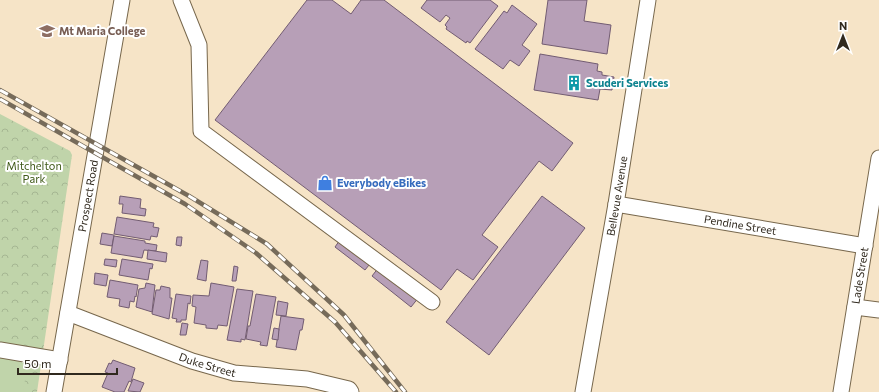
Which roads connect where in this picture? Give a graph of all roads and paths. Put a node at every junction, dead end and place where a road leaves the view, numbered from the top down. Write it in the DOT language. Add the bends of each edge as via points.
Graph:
graph roads {
  1 [pos="122,0"];
  2 [pos="181,0"];
  3 [pos="648,0"];
  4 [pos="879,158"];
  5 [pos="616,204"];
  6 [pos="865,246"];
  7 [pos="432,302"];
  8 [pos="855,307"];
  9 [pos="879,310"];
  10 [pos="68,313"];
  11 [pos="0,350"];
  12 [pos="60,360"];
  13 [pos="54,392"];
  14 [pos="351,392"];
  15 [pos="583,392"];
  16 [pos="841,392"];
  1 -- 10 [label="street, Prospect Road"];
  2 -- 7 [label="street" via="199,45 201,131"];
  3 -- 5 [label="street, Bellevue Avenue"];
  4 -- 6 [label="street, Lade Street"];
  5 -- 6 [label="street, Pendine Street"];
  5 -- 15 [label="street, Bellevue Avenue"];
  6 -- 8 [label="street, Lade Street"];
  8 -- 9 [label="street"];
  8 -- 16 [label="street, Lade Street"];
  10 -- 12 [label="street, Prospect Road"];
  10 -- 14 [label="street, Duke Street" via="199,363 234,373 307,379 349,388"];
  11 -- 12 [label="street"];
  12 -- 13 [label="street, Prospect Road"];
}
